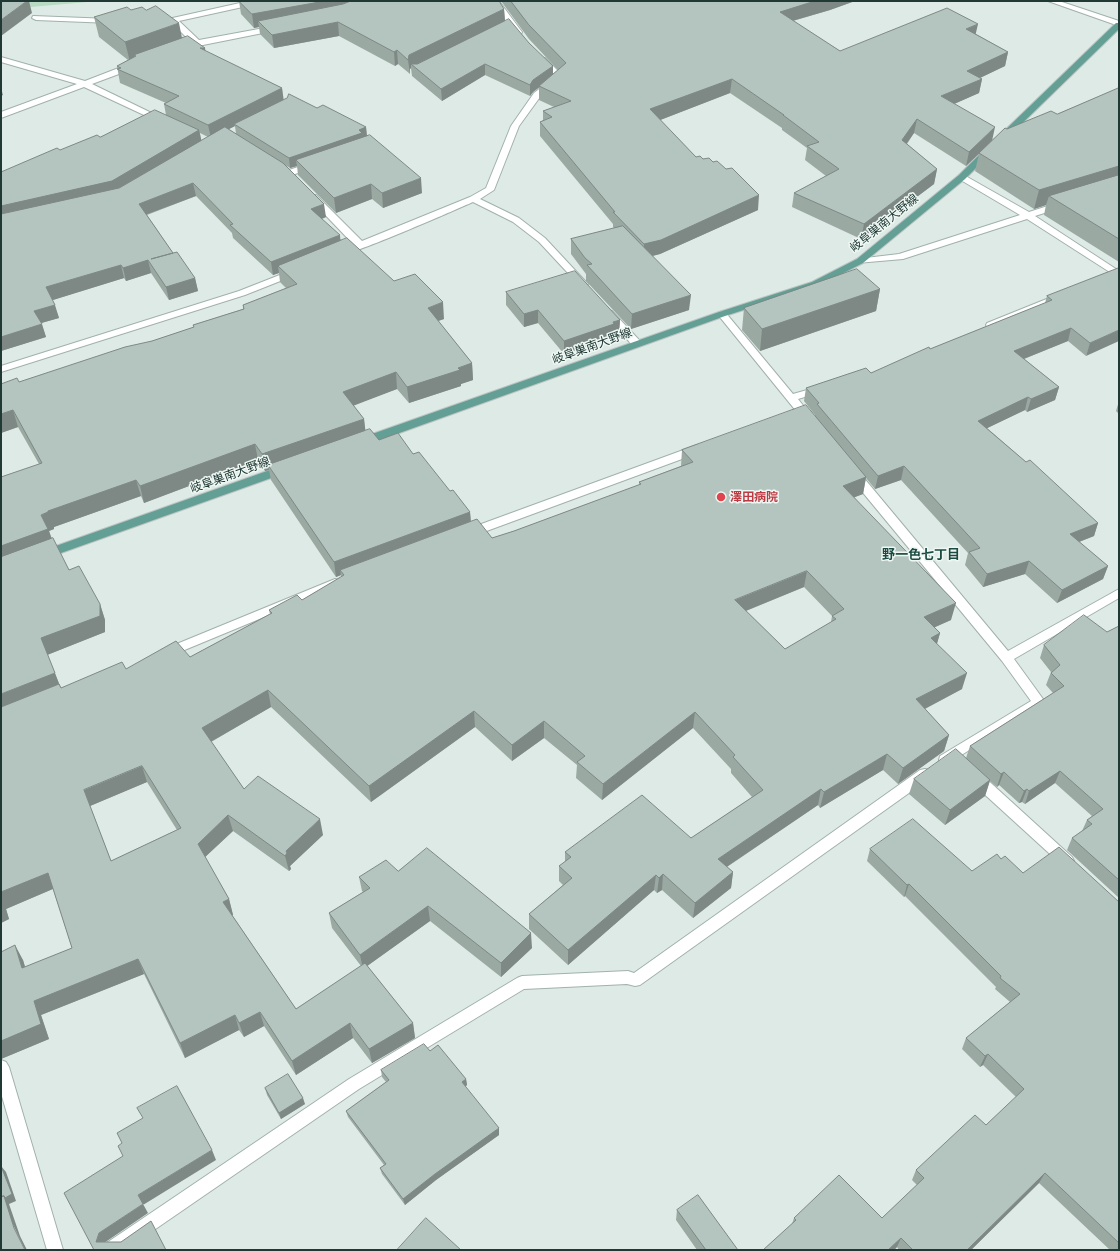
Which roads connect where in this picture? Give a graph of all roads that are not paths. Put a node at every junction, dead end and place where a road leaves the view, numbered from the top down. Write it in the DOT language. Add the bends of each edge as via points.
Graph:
graph roads {
  1 [pos="258,1"];
  2 [pos="495,1"];
  3 [pos="1052,1"];
  4 [pos="36,18"];
  5 [pos="174,20"];
  6 [pos="122,21"];
  7 [pos="153,21"];
  8 [pos="1119,25"];
  9 [pos="285,26"];
  10 [pos="1115,36"];
  11 [pos="525,40"];
  12 [pos="198,43"];
  13 [pos="178,49"];
  14 [pos="535,51"];
  15 [pos="1,59"];
  16 [pos="141,62"];
  17 [pos="83,83"];
  18 [pos="1,115"];
  19 [pos="168,123"];
  20 [pos="319,163"];
  21 [pos="289,173"];
  22 [pos="962,177"];
  23 [pos="306,190"];
  24 [pos="473,199"];
  25 [pos="1070,202"];
  26 [pos="1027,215"];
  27 [pos="361,246"];
  28 [pos="333,257"];
  29 [pos="860,261"];
  30 [pos="305,268"];
  31 [pos="1117,274"];
  32 [pos="1101,279"];
  33 [pos="589,292"];
  34 [pos="1065,294"];
  35 [pos="600,303"];
  36 [pos="722,314"];
  37 [pos="978,330"];
  38 [pos="637,344"];
  39 [pos="1,369"];
  40 [pos="834,385"];
  41 [pos="791,398"];
  42 [pos="802,411"];
  43 [pos="787,416"];
  44 [pos="817,429"];
  45 [pos="353,445"];
  46 [pos="705,446"];
  47 [pos="847,465"];
  48 [pos="293,466"];
  49 [pos="458,537"];
  50 [pos="31,560"];
  51 [pos="346,579"];
  52 [pos="1119,593"];
  53 [pos="154,657"];
  54 [pos="1006,658"];
  55 [pos="952,755"];
  56 [pos="1079,872"];
  57 [pos="1,1067"];
  58 [pos="55,1250"];
  59 [pos="111,1250"];
  1 -- 5 [label="street"];
  2 -- 11 [label="street" via="508,25"];
  3 -- 8 [label="street"];
  4 -- 6 [label="street"];
  5 -- 7 [label="street"];
  5 -- 12 [label="street"];
  8 -- 10 [label="main road, 岐阜巣南大野線"];
  9 -- 12 [label="street"];
  10 -- 22 [label="main road, 岐阜巣南大野線"];
  12 -- 13 [label="street"];
  14 -- 24 [label="street" via="560,77 537,95 515,126 490,190"];
  15 -- 17 [label="street"];
  16 -- 17 [label="street"];
  17 -- 18 [label="street"];
  17 -- 19 [label="street"];
  20 -- 21 [label="street"];
  22 -- 26 [label="street"];
  22 -- 29 [label="main road, 岐阜巣南大野線"];
  23 -- 27 [label="street"];
  24 -- 27 [label="street"];
  24 -- 33 [label="street" via="516,220 537,236"];
  25 -- 26 [label="street"];
  26 -- 29 [label="street" via="900,257"];
  26 -- 31 [label="street"];
  27 -- 28 [label="street"];
  29 -- 36 [label="main road, 岐阜巣南大野線" via="815,284"];
  30 -- 39 [label="street" via="242,293"];
  31 -- 32 [label="street"];
  34 -- 37 [label="street"];
  35 -- 38 [label="street"];
  36 -- 38 [label="main road, 岐阜巣南大野線"];
  36 -- 41 [label="street"];
  38 -- 45 [label="main road, 岐阜巣南大野線"];
  40 -- 41 [label="street"];
  41 -- 42 [label="street"];
  42 -- 43 [label="street"];
  42 -- 44 [label="street"];
  46 -- 49 [label="street"];
  47 -- 54 [label="street"];
  48 -- 50 [label="main road, 岐阜巣南大野線"];
  51 -- 53 [label="street"];
  52 -- 54 [label="street"];
  54 -- 55 [label="street" via="1039,702"];
  55 -- 56 [label="street"];
  55 -- 59 [label="street" via="635,980 628,977 522,983 354,1084"];
  57 -- 58 [label="street"];
}
